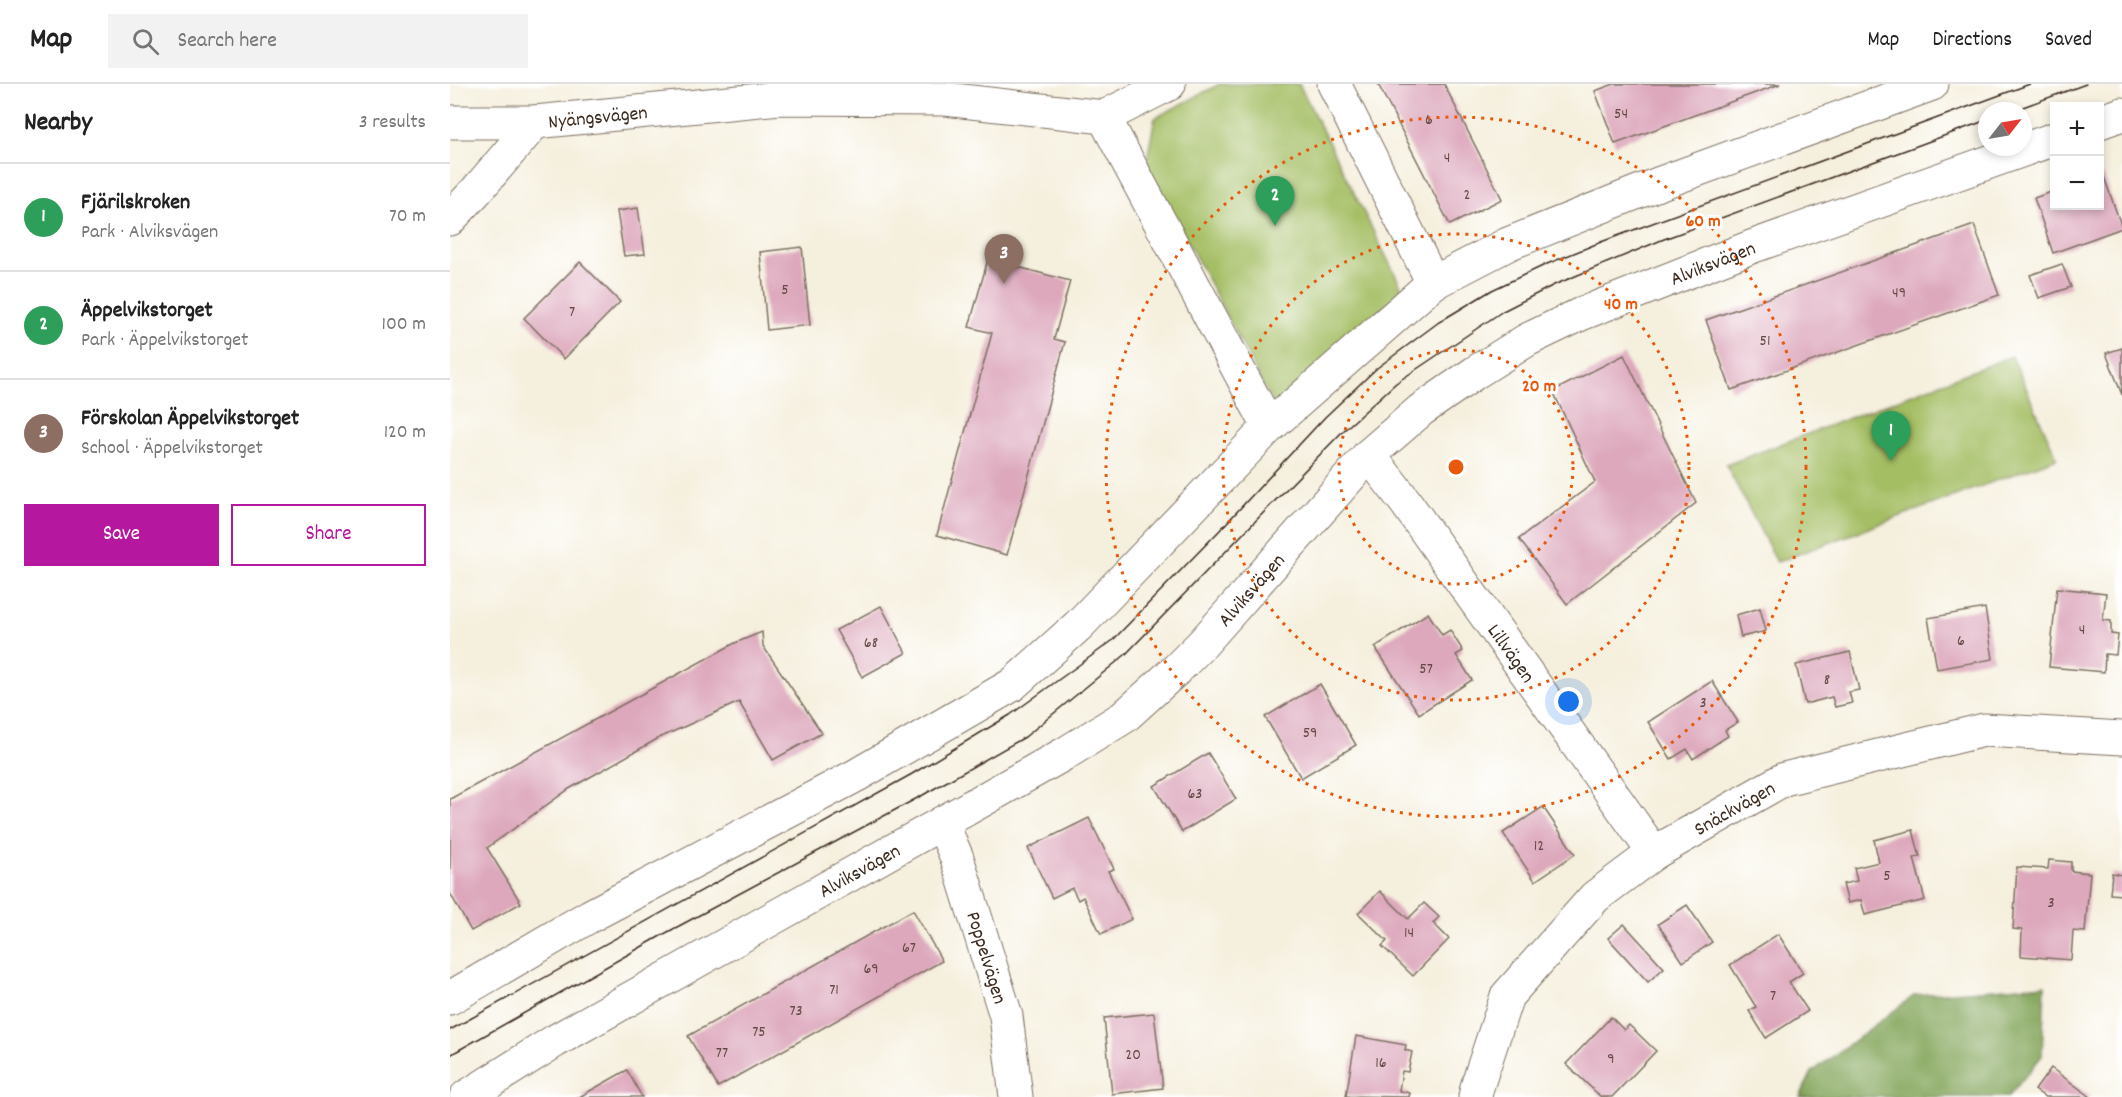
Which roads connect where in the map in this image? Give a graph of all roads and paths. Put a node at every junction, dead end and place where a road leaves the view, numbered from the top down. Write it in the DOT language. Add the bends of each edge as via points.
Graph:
graph roads {
  1 [pos="1169,84"];
  2 [pos="1334,84"];
  3 [pos="1932,84"];
  4 [pos="2122,114"];
  5 [pos="1104,117"];
  6 [pos="2104,121"];
  7 [pos="450,122"];
  8 [pos="535,122"];
  9 [pos="2050,141"];
  10 [pos="450,219"];
  11 [pos="1433,283"];
  12 [pos="1269,427"];
  13 [pos="1369,455"];
  14 [pos="2122,738"];
  15 [pos="942,823"];
  16 [pos="1654,853"];
  17 [pos="450,998"];
  18 [pos="466,1097"];
  19 [pos="1016,1097"];
  20 [pos="1476,1097"];
  1 -- 5 [label="street"];
  2 -- 11 [label="street"];
  3 -- 11 [label="street" via="1658,184 1508,244"];
  4 -- 6 [label="street"];
  5 -- 8 [label="street, Nyängsvägen" via="945,99 780,98"];
  5 -- 12 [label="street"];
  7 -- 8 [label="street, Nyängsvägen"];
  8 -- 10 [label="street"];
  9 -- 13 [label="street, Alviksvägen" via="1751,247 1581,314 1527,340 1476,372 1421,410"];
  11 -- 12 [label="street"];
  12 -- 17 [label="street" via="1079,625 1012,685 857,775 590,916"];
  13 -- 15 [label="street, Alviksvägen" via="1203,643 1124,717"];
  13 -- 16 [label="street, Lillvägen"];
  14 -- 16 [label="street, Snäckvägen" via="1984,730 1961,735 1784,779"];
  15 -- 18 [label="street, Alviksvägen" via="555,1041"];
  15 -- 19 [label="street, Poppelvägen" via="957,858 1006,1016"];
  16 -- 20 [label="street, Snäckvägen" via="1595,897 1507,996"];
}
